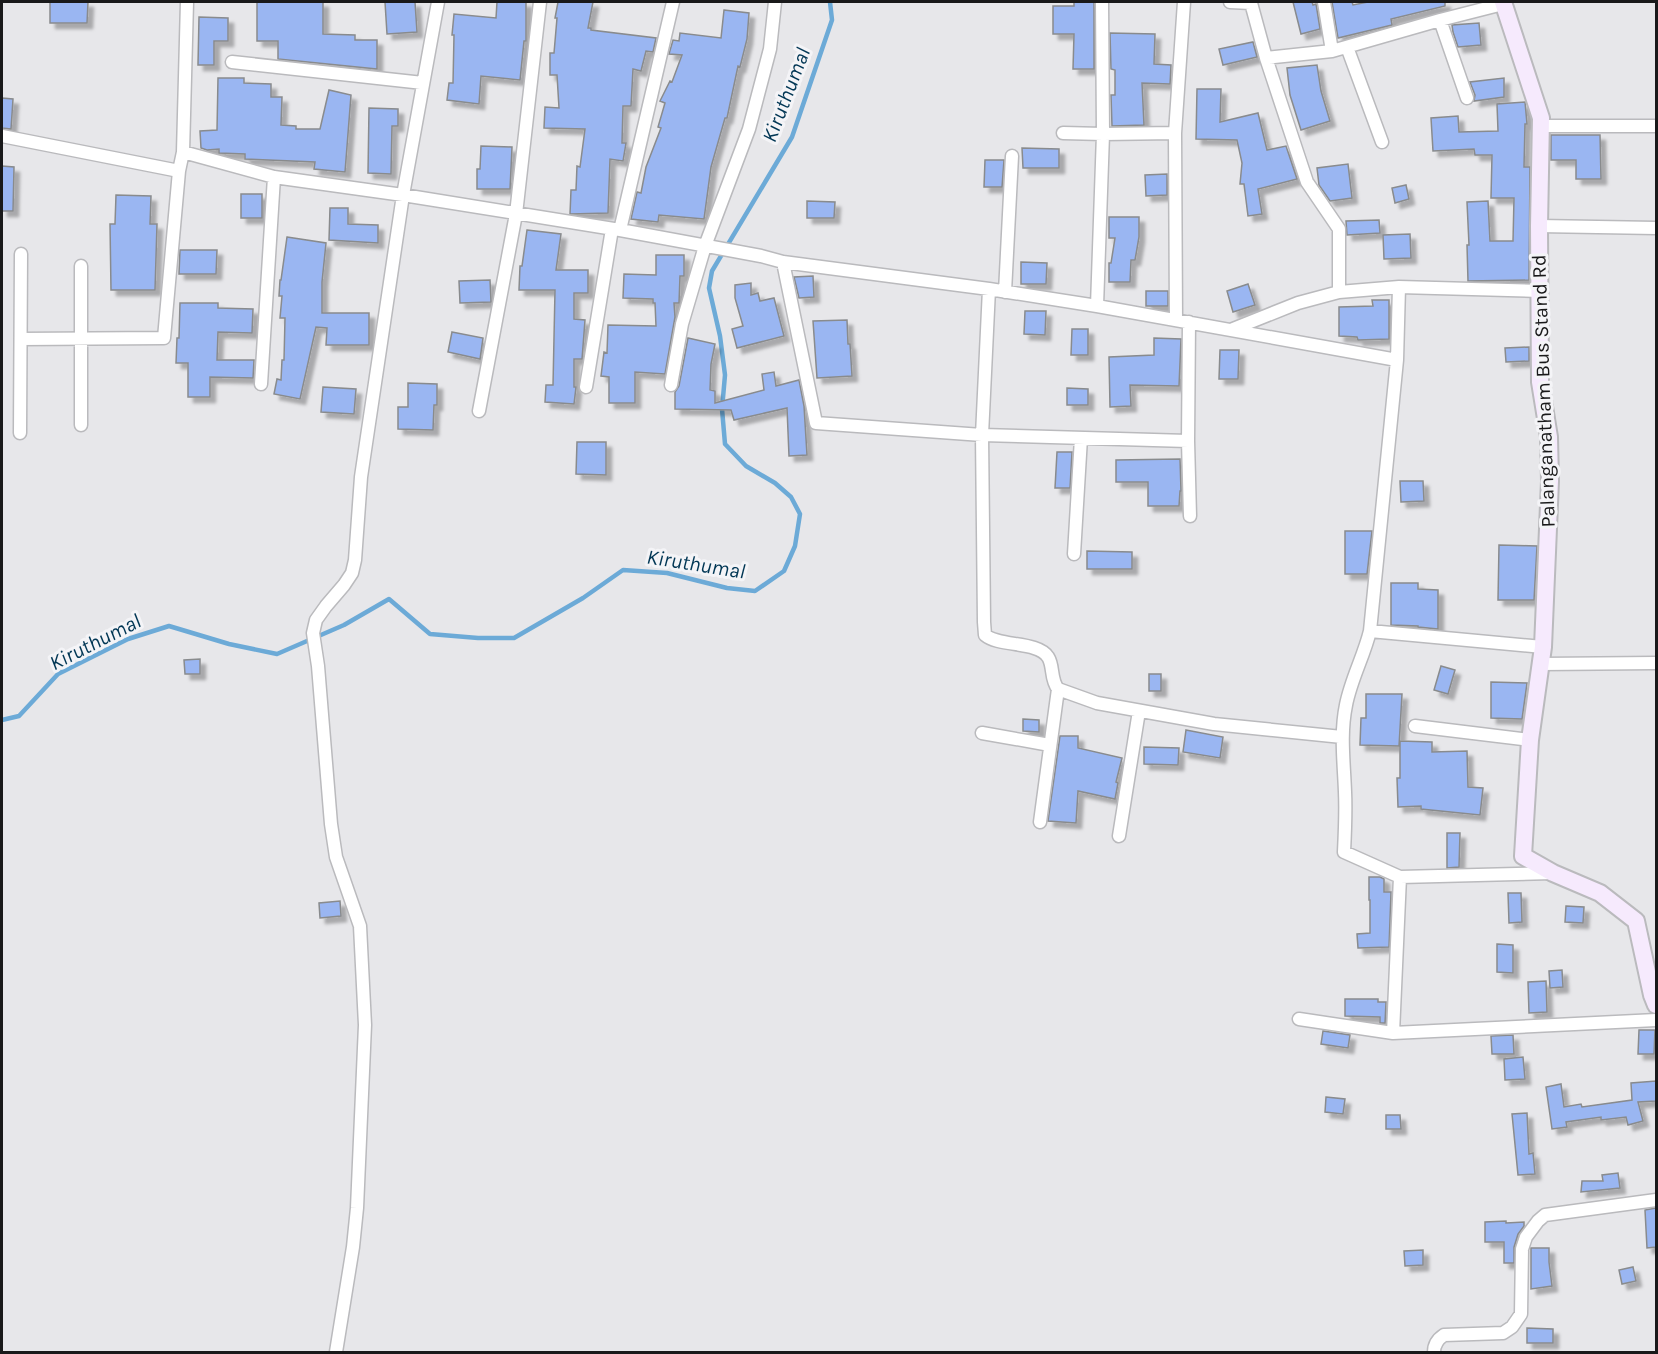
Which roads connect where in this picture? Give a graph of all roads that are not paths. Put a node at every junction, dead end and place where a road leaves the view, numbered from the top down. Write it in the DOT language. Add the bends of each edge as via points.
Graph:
graph roads {
  1 [pos="187,2"];
  2 [pos="438,2"];
  3 [pos="540,2"];
  4 [pos="673,2"];
  5 [pos="775,2"];
  6 [pos="1102,2"];
  7 [pos="1184,2"];
  8 [pos="1230,2"];
  9 [pos="1324,2"];
  10 [pos="1503,3"];
  11 [pos="1440,20"];
  12 [pos="1347,47"];
  13 [pos="1332,51"];
  14 [pos="1266,58"];
  15 [pos="232,62"];
  16 [pos="423,83"];
  17 [pos="1467,98"];
  18 [pos="1540,126"];
  19 [pos="1656,126"];
  20 [pos="1063,133"];
  21 [pos="1175,133"];
  22 [pos="1103,134"];
  23 [pos="2,136"];
  24 [pos="1382,142"];
  25 [pos="183,152"];
  26 [pos="1012,156"];
  27 [pos="180,171"];
  28 [pos="274,177"];
  29 [pos="403,195"];
  30 [pos="516,214"];
  31 [pos="1539,226"];
  32 [pos="1656,228"];
  33 [pos="616,230"];
  34 [pos="712,247"];
  35 [pos="21,254"];
  36 [pos="783,262"];
  37 [pos="81,266"];
  38 [pos="1399,287"];
  39 [pos="989,289"];
  40 [pos="1540,291"];
  41 [pos="1005,292"];
  42 [pos="1339,292"];
  43 [pos="1097,306"];
  44 [pos="1182,321"];
  45 [pos="1232,329"];
  46 [pos="21,339"];
  47 [pos="81,339"];
  48 [pos="1397,360"];
  49 [pos="261,384"];
  50 [pos="671,385"];
  51 [pos="586,387"];
  52 [pos="480,411"];
  53 [pos="81,424"];
  54 [pos="20,433"];
  55 [pos="982,435"];
  56 [pos="1081,438"];
  57 [pos="1188,441"];
  58 [pos="1190,516"];
  59 [pos="1074,554"];
  60 [pos="1370,631"];
  61 [pos="1543,647"];
  62 [pos="1656,663"];
  63 [pos="1541,664"];
  64 [pos="1058,689"];
  65 [pos="1138,711"];
  66 [pos="1415,726"];
  67 [pos="982,733"];
  68 [pos="1342,737"];
  69 [pos="1530,740"];
  70 [pos="1050,745"];
  71 [pos="1040,822"];
  72 [pos="1119,836"];
  73 [pos="1553,873"];
  74 [pos="1400,877"];
  75 [pos="1655,998"];
  76 [pos="1299,1019"];
  77 [pos="1656,1020"];
  78 [pos="1393,1033"];
  79 [pos="1656,1200"];
  80 [pos="336,1353"];
  81 [pos="1434,1353"];
  1 -- 25 [label="street"];
  2 -- 16 [label="street"];
  3 -- 30 [label="street"];
  4 -- 33 [label="street"];
  5 -- 34 [label="street" via="770,49"];
  6 -- 22 [label="street"];
  7 -- 21 [label="street"];
  8 -- 14 [label="street" via="1251,3"];
  9 -- 13 [label="street"];
  10 -- 11 [label="street"];
  10 -- 18 [label="street, Palanganatham Bus Stand Rd" via="1541,118"];
  11 -- 12 [label="street"];
  11 -- 17 [label="street"];
  12 -- 13 [label="street"];
  12 -- 24 [label="street"];
  13 -- 14 [label="street"];
  14 -- 42 [label="street" via="1307,182 1339,229"];
  15 -- 16 [label="street"];
  16 -- 29 [label="street"];
  18 -- 19 [label="street"];
  18 -- 31 [label="street, Palanganatham Bus Stand Rd"];
  20 -- 22 [label="street"];
  21 -- 22 [label="street"];
  21 -- 44 [label="street"];
  22 -- 43 [label="street"];
  23 -- 27 [label="street"];
  25 -- 27 [label="street"];
  25 -- 28 [label="street"];
  26 -- 41 [label="street"];
  27 -- 47 [label="street" via="164,338"];
  28 -- 29 [label="street"];
  28 -- 49 [label="street"];
  29 -- 30 [label="street"];
  29 -- 80 [label="street" via="361,477 355,560 352,573 316,621 313,633 336,856 360,926 365,1025 357,1208"];
  30 -- 33 [label="street"];
  30 -- 52 [label="street"];
  31 -- 32 [label="street"];
  31 -- 40 [label="street, Palanganatham Bus Stand Rd"];
  33 -- 34 [label="street"];
  33 -- 51 [label="street"];
  34 -- 36 [label="street"];
  34 -- 50 [label="street" via="682,324"];
  35 -- 46 [label="street"];
  36 -- 39 [label="street"];
  36 -- 55 [label="street" via="816,423"];
  37 -- 47 [label="street"];
  38 -- 40 [label="street"];
  38 -- 42 [label="street"];
  38 -- 48 [label="street"];
  39 -- 41 [label="street"];
  39 -- 55 [label="street"];
  40 -- 61 [label="street, Palanganatham Bus Stand Rd" via="1540,382 1549,437 1550,481"];
  41 -- 43 [label="street"];
  42 -- 45 [label="street" via="1298,303"];
  43 -- 44 [label="street"];
  44 -- 45 [label="street"];
  44 -- 57 [label="street"];
  45 -- 48 [label="street"];
  46 -- 47 [label="street"];
  46 -- 54 [label="street"];
  47 -- 53 [label="street"];
  48 -- 60 [label="street"];
  55 -- 56 [label="street"];
  55 -- 64 [label="street" via="985,635 1049,657"];
  56 -- 57 [label="street"];
  56 -- 59 [label="street"];
  57 -- 58 [label="street"];
  60 -- 61 [label="street"];
  60 -- 68 [label="street" via="1350,688"];
  61 -- 63 [label="street, Palanganatham Bus Stand Rd"];
  62 -- 63 [label="street"];
  63 -- 69 [label="street, Palanganatham Bus Stand Rd"];
  64 -- 65 [label="street" via="1097,703"];
  64 -- 70 [label="street"];
  65 -- 68 [label="street" via="1214,724"];
  65 -- 72 [label="street"];
  66 -- 69 [label="street"];
  67 -- 70 [label="street"];
  68 -- 74 [label="street" via="1346,794 1344,852"];
  69 -- 73 [label="street, Palanganatham Bus Stand Rd" via="1523,856"];
  70 -- 71 [label="street"];
  73 -- 74 [label="street"];
  73 -- 75 [label="street, Palanganatham Bus Stand Rd" via="1600,893 1636,921"];
  74 -- 78 [label="street"];
  76 -- 78 [label="street"];
  77 -- 78 [label="street"];
  79 -- 81 [label="street" via="1545,1215 1526,1237 1522,1249 1521,1314 1512,1328 1503,1333 1444,1335 1438,1339"];
}
